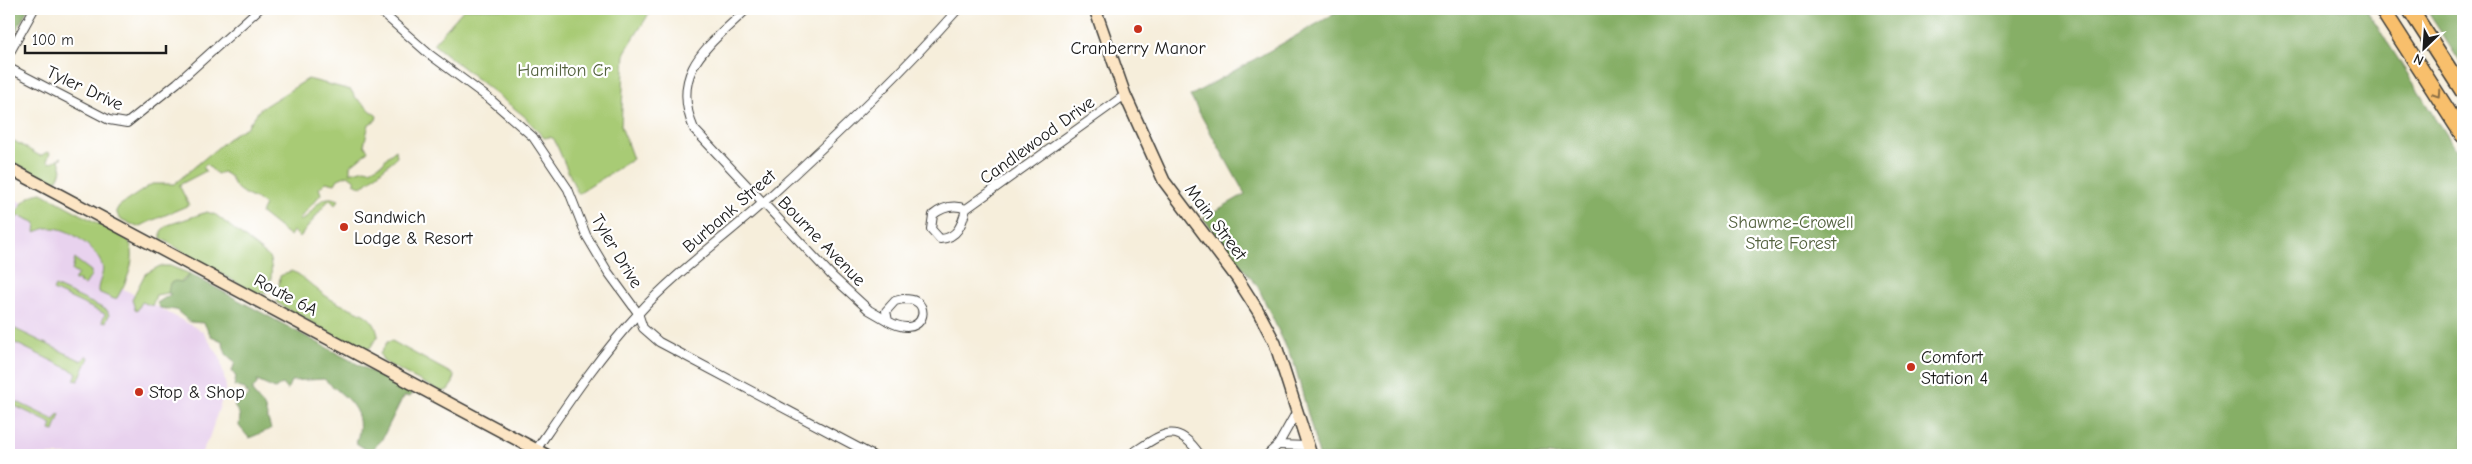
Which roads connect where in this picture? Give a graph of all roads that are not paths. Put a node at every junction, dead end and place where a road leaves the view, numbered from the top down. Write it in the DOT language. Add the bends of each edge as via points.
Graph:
graph roads {
  1 [pos="34,9"];
  2 [pos="259,9"];
  3 [pos="378,9"];
  4 [pos="747,9"];
  5 [pos="958,9"];
  6 [pos="1095,9"];
  7 [pos="2382,9"];
  8 [pos="2410,9"];
  9 [pos="9,54"];
  10 [pos="9,68"];
  11 [pos="2463,91"];
  12 [pos="1125,95"];
  13 [pos="2463,135"];
  14 [pos="9,168"];
  15 [pos="764,202"];
  16 [pos="966,209"];
  17 [pos="638,313"];
  18 [pos="888,321"];
  19 [pos="1297,411"];
  20 [pos="1278,445"];
  21 [pos="1309,451"];
  22 [pos="541,452"];
  23 [pos="872,455"];
  24 [pos="1129,455"];
  25 [pos="1200,455"];
  26 [pos="1267,455"];
  1 -- 9 [label="street"];
  2 -- 10 [label="street, Tyler Drive" via="127,123 109,120"];
  3 -- 17 [label="street, Tyler Drive" via="534,137 568,189 586,235"];
  4 -- 15 [label="street, Bourne Avenue" via="696,62 686,81 685,100 694,129"];
  5 -- 15 [label="street, Burbank Street" via="869,104"];
  6 -- 12 [label="main road, Main Street"];
  7 -- 13 [label="highway, one-way"];
  8 -- 11 [label="highway"];
  12 -- 16 [label="street, Candlewood Drive"];
  12 -- 19 [label="main road, Main Street" via="1164,182 1237,278 1261,316 1274,343"];
  14 -- 22 [label="main road, Route 6A"];
  15 -- 17 [label="street, Burbank Street"];
  15 -- 18 [label="street, Bourne Avenue" via="833,277 869,310"];
  16 -- 16 [label="street" via="957,232 949,238 940,239 931,229 933,215 943,208"];
  17 -- 22 [label="street, Burbank Street" via="596,362"];
  17 -- 23 [label="street, Tyler Drive" via="644,328 659,342"];
  18 -- 18 [label="street, Bourne Avenue" via="886,311 895,301 915,301 921,306 919,323 911,328 899,328"];
  19 -- 20 [label="street"];
  19 -- 21 [label="main road, Main Street"];
  20 -- 21 [label="street"];
  20 -- 26 [label="street"];
  24 -- 25 [label="street" via="1164,433 1172,432 1181,434"];
}
